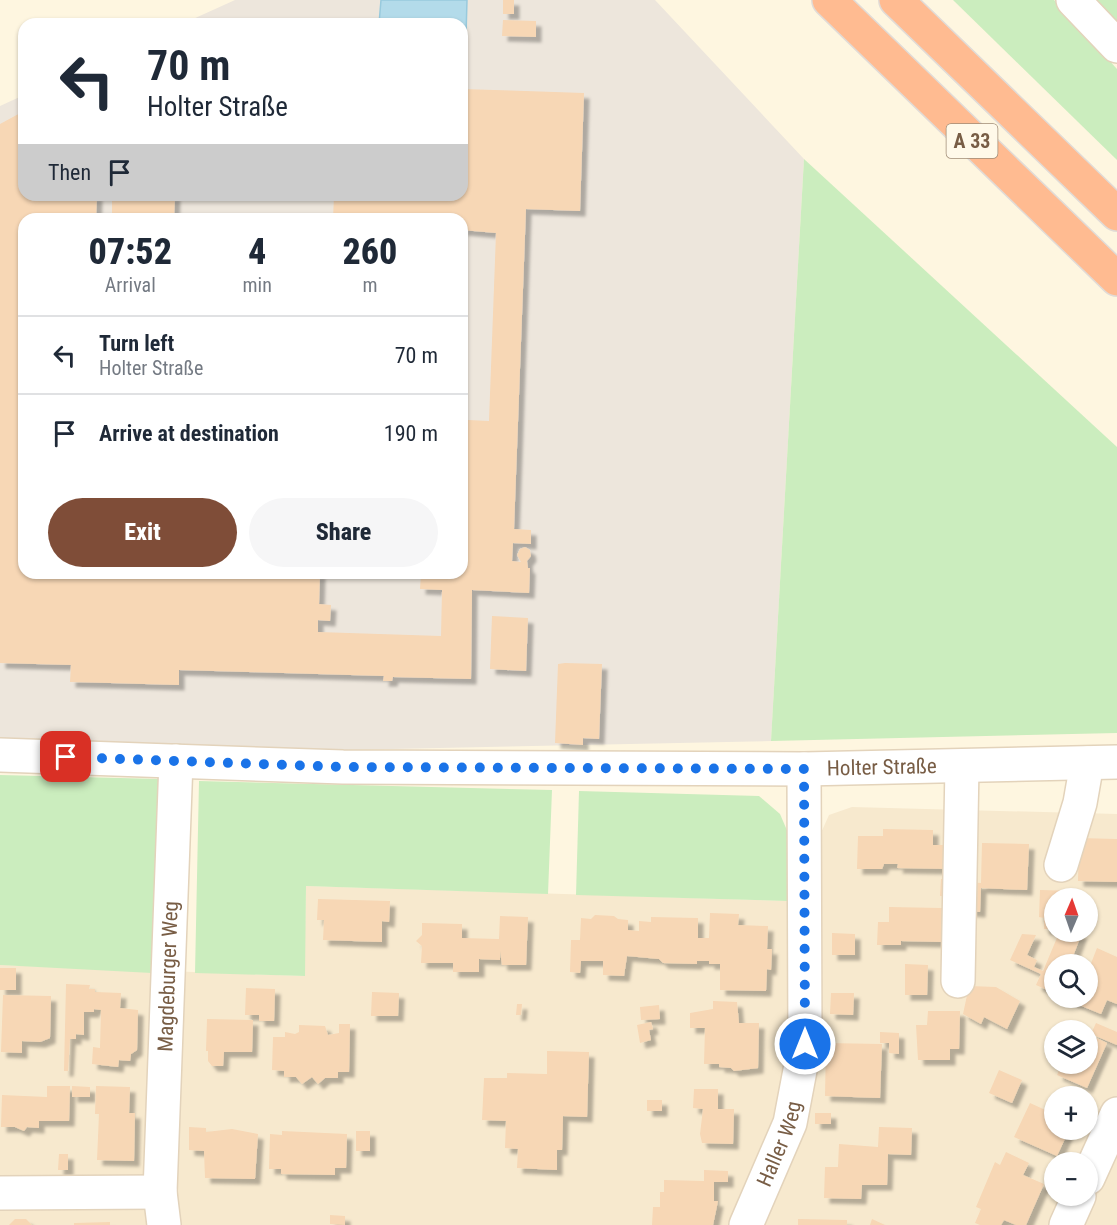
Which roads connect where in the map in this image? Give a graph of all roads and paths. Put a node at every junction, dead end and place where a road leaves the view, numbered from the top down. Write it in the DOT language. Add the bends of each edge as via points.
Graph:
graph roads {
  1 [pos="829,0"];
  2 [pos="896,0"];
  3 [pos="1073,0"];
  4 [pos="1117,46"];
  5 [pos="1117,214"];
  6 [pos="1117,279"];
  7 [pos="0,755"];
  8 [pos="176,761"];
  9 [pos="1102,763"];
  10 [pos="962,766"];
  11 [pos="804,769"];
  12 [pos="1061,865"];
  13 [pos="958,981"];
  14 [pos="1117,1114"];
  15 [pos="1098,1156"];
  16 [pos="160,1192"];
  17 [pos="0,1193"];
  18 [pos="1075,1206"];
  19 [pos="164,1225"];
  20 [pos="746,1225"];
  21 [pos="1066,1225"];
  1 -- 6 [label="highway, A 33"];
  2 -- 5 [label="highway, A 33"];
  3 -- 4 [label="street"];
  7 -- 8 [label="street, Holter Straße"];
  8 -- 11 [label="street, Holter Straße" via="353,767"];
  8 -- 16 [label="street, Magdeburger Weg"];
  9 -- 10 [label="street, Holter Straße"];
  9 -- 12 [label="street" via="1080,803"];
  10 -- 11 [label="street, Holter Straße"];
  10 -- 13 [label="street"];
  11 -- 20 [label="street, Haller Weg" via="805,1044 790,1123"];
  14 -- 15 [label="street"];
  16 -- 17 [label="street"];
  16 -- 19 [label="street, Magdeburger Weg"];
  18 -- 21 [label="street"];
}
